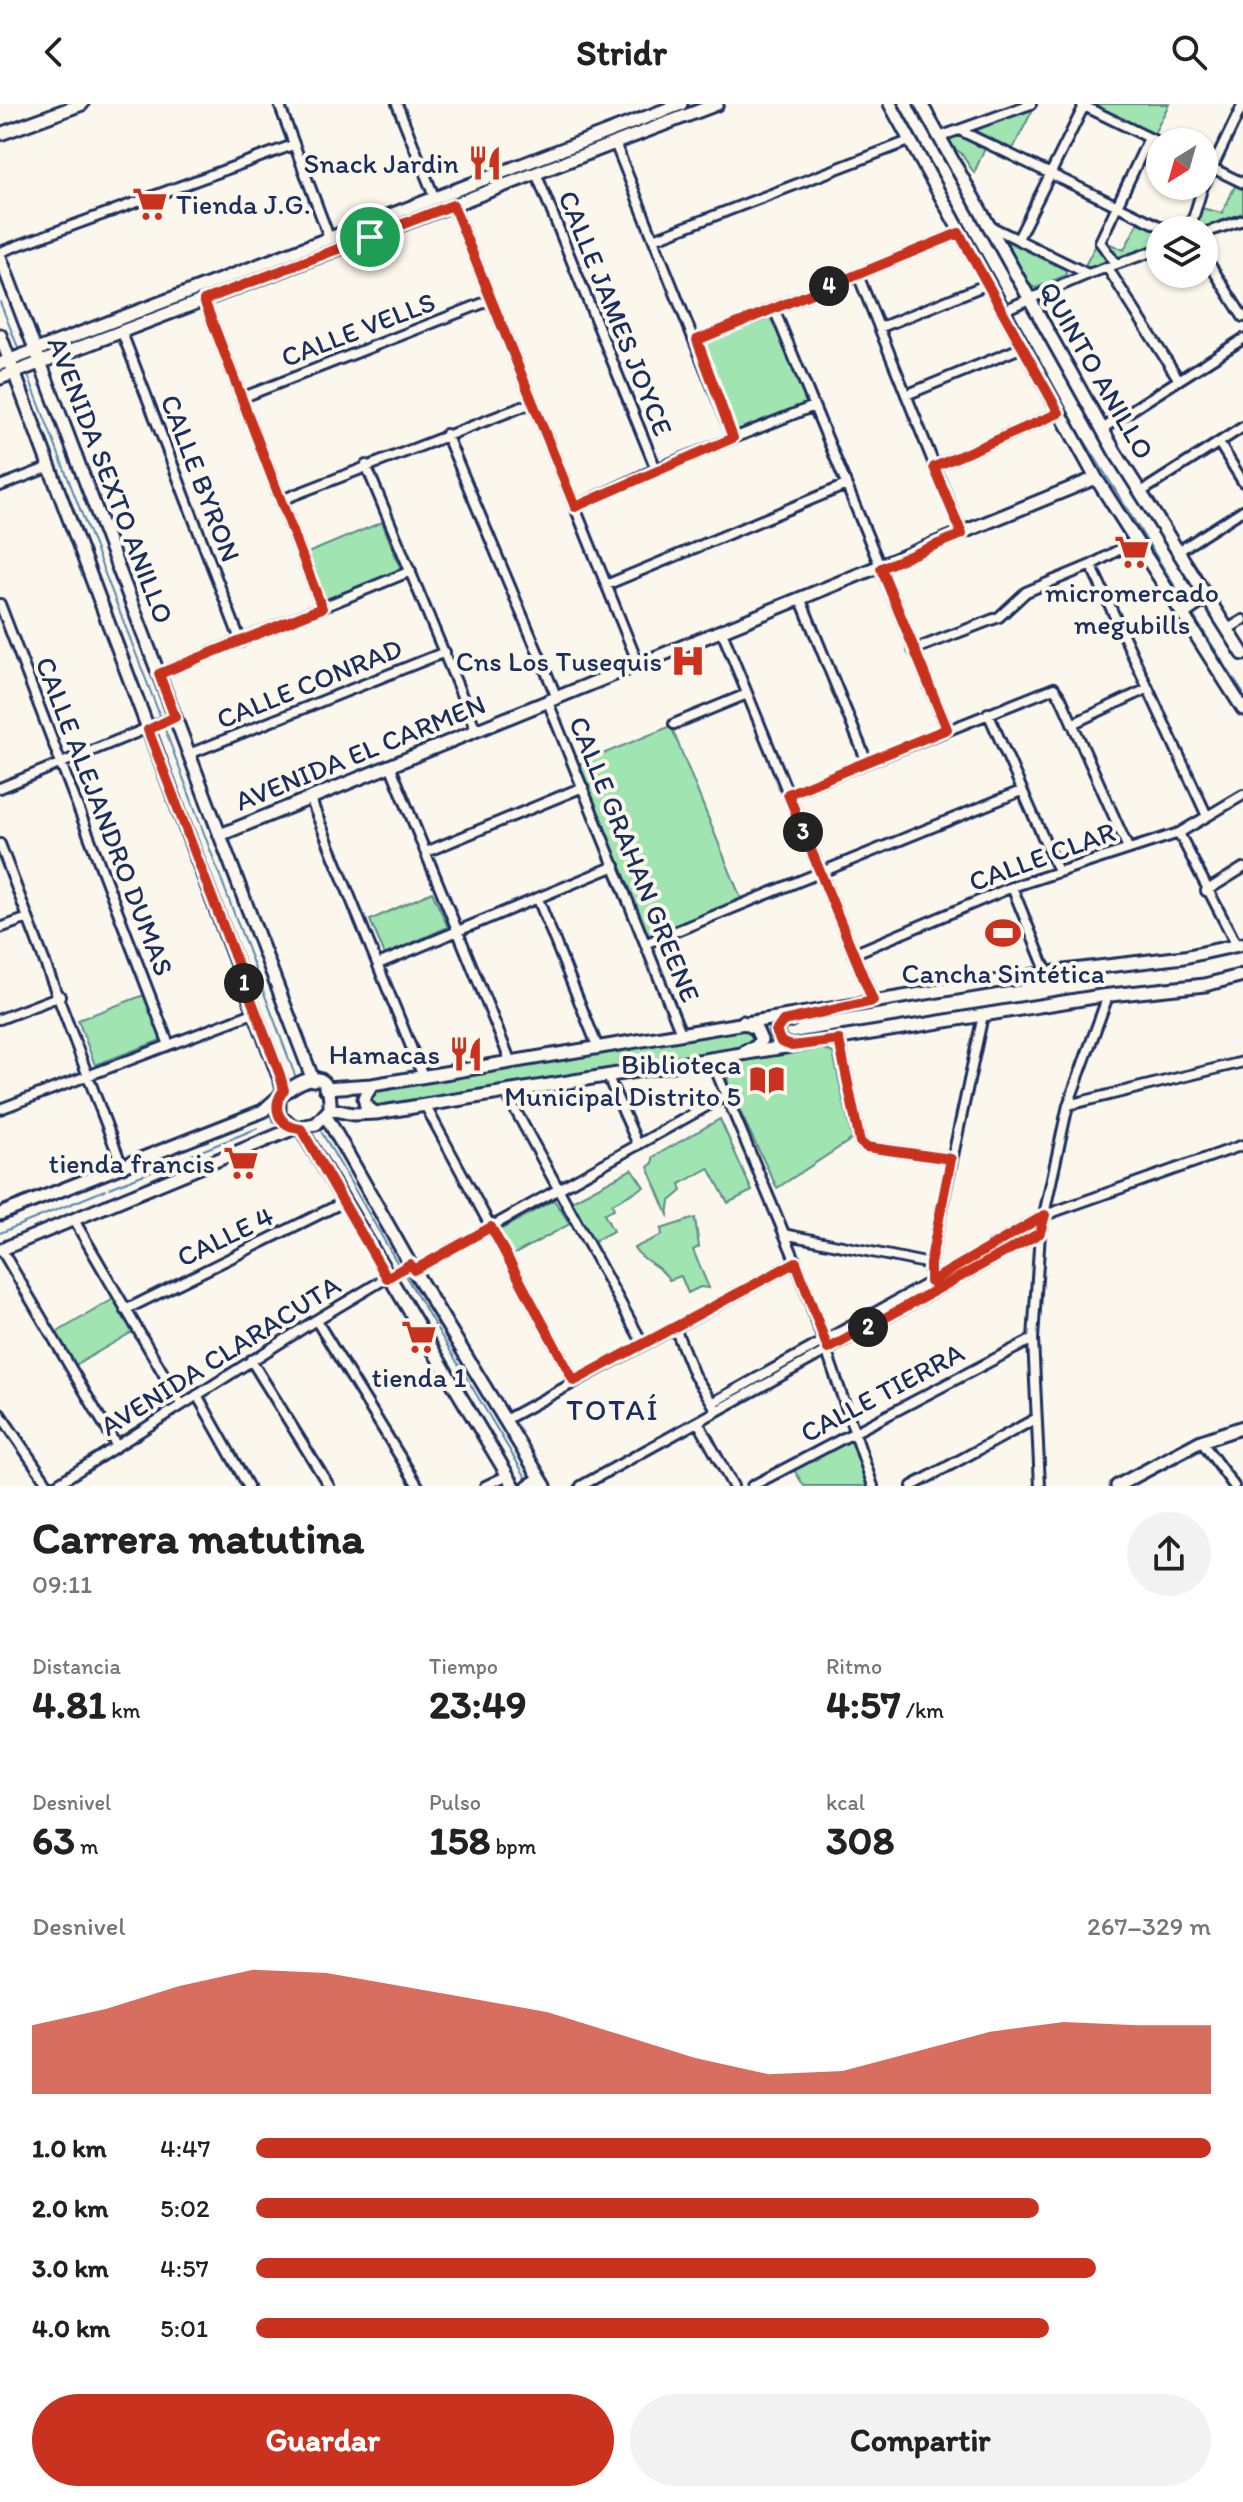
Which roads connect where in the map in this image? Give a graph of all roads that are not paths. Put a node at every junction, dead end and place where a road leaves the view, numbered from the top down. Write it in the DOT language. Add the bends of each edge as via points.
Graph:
graph roads {
  1 [pos="82,104"];
  2 [pos="279,104"];
  3 [pos="410,104"];
  4 [pos="681,104"];
  5 [pos="717,104"];
  6 [pos="890,104"];
  7 [pos="921,104"];
  8 [pos="1031,104"];
  9 [pos="1243,104"];
  10 [pos="1082,105"];
  11 [pos="397,106"];
  12 [pos="959,130"];
  13 [pos="0,134"];
  14 [pos="939,137"];
  15 [pos="1146,137"];
  16 [pos="909,141"];
  17 [pos="615,143"];
  18 [pos="1146,144"];
  19 [pos="293,145"];
  20 [pos="1218,148"];
  21 [pos="1218,171"];
  22 [pos="536,173"];
  23 [pos="1051,173"];
  24 [pos="493,183"];
  25 [pos="1243,183"];
  26 [pos="435,199"];
  27 [pos="453,205"];
  28 [pos="1117,205"];
  29 [pos="1146,219"];
  30 [pos="1243,220"];
  31 [pos="987,225"];
  32 [pos="1218,228"];
  33 [pos="959,233"];
  34 [pos="654,239"];
  35 [pos="1018,239"];
  36 [pos="330,240"];
  37 [pos="0,254"];
  38 [pos="1146,254"];
  39 [pos="1112,266"];
  40 [pos="1088,274"];
  41 [pos="858,275"];
  42 [pos="1218,277"];
  43 [pos="988,284"];
  44 [pos="1028,298"];
  45 [pos="204,300"];
  46 [pos="491,300"];
  47 [pos="774,309"];
  48 [pos="1004,310"];
  49 [pos="1243,317"];
  50 [pos="879,328"];
  51 [pos="121,330"];
  52 [pos="104,332"];
  53 [pos="0,335"];
  54 [pos="1243,339"];
  55 [pos="697,340"];
  56 [pos="1023,347"];
  57 [pos="36,350"];
  58 [pos="5,362"];
  59 [pos="41,363"];
  60 [pos="14,374"];
  61 [pos="0,378"];
  62 [pos="1179,380"];
  63 [pos="906,395"];
  64 [pos="241,398"];
  65 [pos="532,403"];
  66 [pos="814,406"];
  67 [pos="1059,413"];
  68 [pos="1243,427"];
  69 [pos="1102,429"];
  70 [pos="446,434"];
  71 [pos="733,438"];
  72 [pos="1219,443"];
  73 [pos="366,465"];
  74 [pos="934,467"];
  75 [pos="47,468"];
  76 [pos="656,469"];
  77 [pos="1096,478"];
  78 [pos="1243,482"];
  79 [pos="846,485"];
  80 [pos="0,486"];
  81 [pos="1141,492"];
  82 [pos="281,500"];
  83 [pos="575,507"];
  84 [pos="1243,510"];
  85 [pos="962,534"];
  86 [pos="1135,541"];
  87 [pos="1177,552"];
  88 [pos="1091,565"];
  89 [pos="881,568"];
  90 [pos="411,571"];
  91 [pos="606,585"];
  92 [pos="1206,598"];
  93 [pos="801,600"];
  94 [pos="0,604"];
  95 [pos="322,608"];
  96 [pos="1183,614"];
  97 [pos="1243,620"];
  98 [pos="1228,629"];
  99 [pos="722,632"];
  100 [pos="241,642"];
  101 [pos="913,650"];
  102 [pos="445,652"];
  103 [pos="1243,654"];
  104 [pos="639,667"];
  105 [pos="159,674"];
  106 [pos="1147,689"];
  107 [pos="747,694"];
  108 [pos="552,700"];
  109 [pos="1243,709"];
  110 [pos="988,713"];
  111 [pos="172,719"];
  112 [pos="674,724"];
  113 [pos="1072,724"];
  114 [pos="152,728"];
  115 [pos="947,729"];
  116 [pos="476,730"];
  117 [pos="189,754"];
  118 [pos="867,762"];
  119 [pos="62,764"];
  120 [pos="390,765"];
  121 [pos="583,787"];
  122 [pos="0,788"];
  123 [pos="1021,791"];
  124 [pos="788,794"];
  125 [pos="1243,795"];
  126 [pos="310,798"];
  127 [pos="1207,816"];
  128 [pos="1179,833"];
  129 [pos="220,835"];
  130 [pos="0,844"];
  131 [pos="1128,848"];
  132 [pos="426,852"];
  133 [pos="2,858"];
  134 [pos="615,866"];
  135 [pos="1243,868"];
  136 [pos="1058,871"];
  137 [pos="820,872"];
  138 [pos="1012,887"];
  139 [pos="1206,891"];
  140 [pos="538,899"];
  141 [pos="28,918"];
  142 [pos="0,928"];
  143 [pos="459,931"];
  144 [pos="647,943"];
  145 [pos="1240,945"];
  146 [pos="853,954"];
  147 [pos="378,964"];
  148 [pos="1047,973"];
  149 [pos="1243,975"];
  150 [pos="60,996"];
  151 [pos="1108,996"];
  152 [pos="1085,999"];
  153 [pos="873,1001"];
  154 [pos="834,1008"];
  155 [pos="256,1012"];
  156 [pos="983,1015"];
  157 [pos="0,1019"];
  158 [pos="1096,1020"];
  159 [pos="743,1022"];
  160 [pos="681,1033"];
  161 [pos="839,1040"];
  162 [pos="169,1045"];
  163 [pos="792,1046"];
  164 [pos="598,1048"];
  165 [pos="726,1057"];
  166 [pos="711,1059"];
  167 [pos="510,1060"];
  168 [pos="1243,1062"];
  169 [pos="422,1074"];
  170 [pos="87,1075"];
  171 [pos="608,1077"];
  172 [pos="313,1080"];
  173 [pos="372,1085"];
  174 [pos="325,1088"];
  175 [pos="282,1093"];
  176 [pos="506,1093"];
  177 [pos="725,1096"];
  178 [pos="425,1105"];
  179 [pos="1068,1105"];
  180 [pos="0,1109"];
  181 [pos="328,1112"];
  182 [pos="376,1113"];
  183 [pos="298,1129"];
  184 [pos="638,1145"];
  185 [pos="1243,1145"];
  186 [pos="951,1159"];
  187 [pos="122,1166"];
  188 [pos="558,1189"];
  189 [pos="344,1202"];
  190 [pos="0,1214"];
  191 [pos="1045,1215"];
  192 [pos="74,1220"];
  193 [pos="491,1227"];
  194 [pos="1040,1233"];
  195 [pos="784,1234"];
  196 [pos="0,1249"];
  197 [pos="796,1262"];
  198 [pos="930,1264"];
  199 [pos="412,1267"];
  200 [pos="387,1278"];
  201 [pos="930,1282"];
  202 [pos="125,1310"];
  203 [pos="316,1320"];
  204 [pos="675,1328"];
  205 [pos="1033,1339"];
  206 [pos="643,1344"];
  207 [pos="826,1345"];
  208 [pos="251,1360"];
  209 [pos="574,1381"];
  210 [pos="197,1395"];
  211 [pos="181,1404"];
  212 [pos="715,1407"];
  213 [pos="1,1416"];
  214 [pos="1035,1419"];
  215 [pos="505,1420"];
  216 [pos="698,1422"];
  217 [pos="1243,1427"];
  218 [pos="854,1430"];
  219 [pos="1202,1442"];
  220 [pos="116,1445"];
  221 [pos="511,1480"];
  222 [pos="537,1483"];
  223 [pos="51,1486"];
  224 [pos="248,1486"];
  225 [pos="329,1486"];
  226 [pos="418,1486"];
  227 [pos="485,1486"];
  228 [pos="581,1486"];
  229 [pos="733,1486"];
  230 [pos="752,1486"];
  231 [pos="873,1486"];
  232 [pos="912,1486"];
  233 [pos="1040,1486"];
  234 [pos="1117,1486"];
  235 [pos="1234,1486"];
  1 -- 13 [label="main road"];
  2 -- 19 [label="street"];
  3 -- 11 [label="street"];
  4 -- 24 [label="main road"];
  5 -- 17 [label="main road"];
  6 -- 16 [label="main road, QUINTO ANILLO"];
  7 -- 14 [label="main road, QUINTO ANILLO"];
  8 -- 12 [label="street"];
  9 -- 20 [label="street"];
  10 -- 15 [label="street"];
  10 -- 23 [label="street"];
  11 -- 26 [label="street"];
  12 -- 14 [label="street"];
  12 -- 23 [label="street"];
  14 -- 31 [label="main road, QUINTO ANILLO"];
  16 -- 33 [label="main road, QUINTO ANILLO"];
  16 -- 34 [label="street"];
  17 -- 22 [label="main road"];
  17 -- 34 [label="street"];
  18 -- 28 [label="street"];
  19 -- 36 [label="street"];
  19 -- 37 [label="street"];
  21 -- 25 [label="street"];
  22 -- 24 [label="main road"];
  22 -- 76 [label="street, CALLE JAMES JOYCE"];
  23 -- 28 [label="street"];
  23 -- 35 [label="street"];
  24 -- 26 [label="main road"];
  24 -- 27 [label="main road"];
  26 -- 36 [label="main road"];
  27 -- 45 [label="main road"];
  27 -- 46 [label="street"];
  28 -- 29 [label="street"];
  28 -- 39 [label="street" via="1100,244"];
  30 -- 32 [label="street"];
  31 -- 35 [label="street"];
  31 -- 44 [label="main road, QUINTO ANILLO"];
  33 -- 41 [label="street"];
  33 -- 43 [label="main road, QUINTO ANILLO"];
  34 -- 55 [label="street"];
  35 -- 40 [label="street"];
  36 -- 52 [label="main road"];
  37 -- 57 [label="main road, AVENIDA SEXTO ANILLO"];
  38 -- 39 [label="street"];
  39 -- 40 [label="street"];
  39 -- 62 [label="street"];
  40 -- 44 [label="street"];
  41 -- 47 [label="street"];
  41 -- 50 [label="street"];
  42 -- 49 [label="street"];
  43 -- 48 [label="main road, QUINTO ANILLO"];
  43 -- 50 [label="street"];
  44 -- 48 [label="street"];
  44 -- 69 [label="main road, QUINTO ANILLO"];
  45 -- 51 [label="main road"];
  45 -- 64 [label="street"];
  46 -- 64 [label="street, CALLE VELLS"];
  46 -- 65 [label="street"];
  47 -- 55 [label="street"];
  47 -- 66 [label="street"];
  48 -- 56 [label="main road, QUINTO ANILLO"];
  50 -- 63 [label="street"];
  51 -- 52 [label="main road"];
  51 -- 100 [label="street, CALLE BYRON"];
  52 -- 57 [label="main road"];
  52 -- 59 [label="main road"];
  53 -- 58 [label="main road, AVENIDA SEXTO ANILLO"];
  54 -- 62 [label="street"];
  55 -- 71 [label="street"];
  56 -- 63 [label="street"];
  56 -- 67 [label="main road, QUINTO ANILLO"];
  57 -- 58 [label="main road"];
  57 -- 59 [label="main road, AVENIDA SEXTO ANILLO"];
  58 -- 60 [label="main road, AVENIDA SEXTO ANILLO"];
  59 -- 60 [label="main road"];
  59 -- 105 [label="main road, AVENIDA SEXTO ANILLO"];
  60 -- 61 [label="main road"];
  60 -- 75 [label="main road, AVENIDA SEXTO ANILLO"];
  62 -- 69 [label="street"];
  63 -- 74 [label="street"];
  64 -- 82 [label="street"];
  65 -- 70 [label="street"];
  65 -- 83 [label="street"];
  66 -- 71 [label="street"];
  66 -- 79 [label="street"];
  67 -- 74 [label="street"];
  67 -- 77 [label="main road, QUINTO ANILLO"];
  68 -- 72 [label="street"];
  69 -- 81 [label="main road, QUINTO ANILLO"];
  70 -- 73 [label="street"];
  70 -- 108 [label="street, CALLE GRAHAN GREENE"];
  71 -- 76 [label="street"];
  72 -- 78 [label="street"];
  72 -- 81 [label="street"];
  73 -- 82 [label="street"];
  73 -- 90 [label="street"];
  74 -- 85 [label="street"];
  75 -- 80 [label="street"];
  75 -- 114 [label="main road, AVENIDA SEXTO ANILLO"];
  76 -- 83 [label="street"];
  77 -- 85 [label="main road, AVENIDA EL CARMEN"];
  77 -- 86 [label="main road, QUINTO ANILLO"];
  79 -- 89 [label="street"];
  79 -- 91 [label="street"];
  81 -- 87 [label="main road, QUINTO ANILLO"];
  82 -- 95 [label="street"];
  83 -- 91 [label="street"];
  84 -- 87 [label="street"];
  85 -- 89 [label="main road, AVENIDA EL CARMEN"];
  86 -- 88 [label="street"];
  86 -- 96 [label="main road, QUINTO ANILLO"];
  87 -- 92 [label="main road, QUINTO ANILLO"];
  88 -- 101 [label="street" via="1026,592 999,617"];
  88 -- 106 [label="street"];
  89 -- 93 [label="main road, AVENIDA EL CARMEN"];
  89 -- 101 [label="street"];
  90 -- 95 [label="street"];
  90 -- 102 [label="street"];
  91 -- 104 [label="street"];
  92 -- 96 [label="main road"];
  92 -- 98 [label="main road, QUINTO ANILLO"];
  93 -- 99 [label="main road, AVENIDA EL CARMEN"];
  93 -- 118 [label="street"];
  94 -- 119 [label="street, CALLE ALEJANDRO DUMAS"];
  95 -- 100 [label="street"];
  96 -- 109 [label="main road, QUINTO ANILLO"];
  97 -- 98 [label="street"];
  98 -- 103 [label="main road, QUINTO ANILLO"];
  99 -- 104 [label="main road, AVENIDA EL CARMEN"];
  99 -- 107 [label="street"];
  100 -- 105 [label="street"];
  101 -- 115 [label="street"];
  102 -- 116 [label="street"];
  102 -- 117 [label="street, CALLE CONRAD"];
  104 -- 108 [label="main road, AVENIDA EL CARMEN"];
  105 -- 111 [label="main road, AVENIDA SEXTO ANILLO"];
  106 -- 113 [label="street"];
  106 -- 127 [label="street"];
  107 -- 112 [label="street"];
  107 -- 124 [label="street"];
  108 -- 116 [label="main road, AVENIDA EL CARMEN"];
  108 -- 121 [label="street, CALLE GRAHAN GREENE"];
  110 -- 113 [label="street" via="1049,688 1058,690"];
  110 -- 115 [label="street"];
  110 -- 123 [label="street"];
  111 -- 114 [label="street"];
  111 -- 117 [label="main road, AVENIDA SEXTO ANILLO"];
  113 -- 131 [label="street"];
  114 -- 119 [label="street"];
  114 -- 155 [label="main road, AVENIDA SEXTO ANILLO"];
  115 -- 118 [label="street"];
  116 -- 120 [label="main road, AVENIDA EL CARMEN"];
  117 -- 129 [label="main road, AVENIDA SEXTO ANILLO"];
  118 -- 124 [label="street"];
  119 -- 122 [label="street"];
  119 -- 162 [label="street, CALLE ALEJANDRO DUMAS"];
  120 -- 126 [label="main road, AVENIDA EL CARMEN"];
  120 -- 132 [label="street"];
  121 -- 132 [label="street"];
  121 -- 134 [label="street, CALLE GRAHAN GREENE"];
  123 -- 136 [label="street"];
  123 -- 137 [label="street"];
  124 -- 137 [label="street"];
  125 -- 127 [label="street, CALLE CLAR"];
  126 -- 129 [label="main road, AVENIDA EL CARMEN"];
  126 -- 147 [label="street"];
  127 -- 128 [label="street, CALLE CLAR"];
  128 -- 131 [label="street, CALLE CLAR"];
  128 -- 139 [label="street"];
  129 -- 172 [label="main road, AVENIDA SEXTO ANILLO"];
  130 -- 133 [label="street"];
  131 -- 136 [label="street, CALLE CLAR"];
  132 -- 143 [label="street"];
  133 -- 141 [label="street"];
  134 -- 140 [label="street"];
  134 -- 144 [label="street, CALLE GRAHAN GREENE"];
  135 -- 139 [label="street"];
  136 -- 138 [label="street, CALLE CLAR"];
  137 -- 144 [label="street"];
  137 -- 146 [label="street"];
  138 -- 146 [label="street, CALLE CLAR"];
  138 -- 148 [label="street"];
  139 -- 145 [label="street"];
  140 -- 143 [label="street"];
  140 -- 164 [label="street"];
  141 -- 142 [label="street"];
  141 -- 150 [label="street"];
  143 -- 147 [label="street"];
  143 -- 167 [label="street"];
  144 -- 160 [label="street, CALLE GRAHAN GREENE"];
  145 -- 148 [label="main road"];
  146 -- 153 [label="street"];
  147 -- 169 [label="street"];
  148 -- 153 [label="main road"];
  149 -- 151 [label="main road" via="1205,985"];
  150 -- 157 [label="street"];
  150 -- 170 [label="street"];
  151 -- 152 [label="main road"];
  151 -- 158 [label="street"];
  152 -- 156 [label="main road"];
  152 -- 158 [label="street"];
  153 -- 154 [label="main road"];
  154 -- 159 [label="main road"];
  154 -- 163 [label="main road" via="781,1023 777,1036"];
  155 -- 162 [label="street"];
  155 -- 175 [label="main road, AVENIDA SEXTO ANILLO"];
  156 -- 161 [label="main road"];
  156 -- 186 [label="street"];
  158 -- 179 [label="street"];
  159 -- 160 [label="main road"];
  159 -- 165 [label="main road" via="756,1029 761,1040 753,1049"];
  160 -- 164 [label="main road"];
  161 -- 163 [label="main road"];
  161 -- 186 [label="street" via="860,1142"];
  162 -- 170 [label="street"];
  163 -- 165 [label="main road"];
  164 -- 167 [label="main road"];
  165 -- 166 [label="main road"];
  166 -- 171 [label="main road"];
  166 -- 177 [label="street"];
  167 -- 169 [label="main road"];
  168 -- 179 [label="street"];
  169 -- 173 [label="main road"];
  170 -- 180 [label="street"];
  170 -- 187 [label="street"];
  171 -- 176 [label="main road"];
  171 -- 184 [label="street"];
  172 -- 174 [label="main road"];
  172 -- 175 [label="main road" via="300,1081"];
  173 -- 174 [label="main road"];
  173 -- 182 [label="main road" via="364,1098"];
  174 -- 181 [label="main road"];
  175 -- 183 [label="main road" via="279,1116"];
  175 -- 187 [label="main road" via="263,1111"];
  176 -- 178 [label="main road"];
  176 -- 188 [label="street"];
  177 -- 184 [label="street, AVENIDA CLARACUTA"];
  177 -- 195 [label="street"];
  178 -- 182 [label="main road"];
  178 -- 193 [label="street"];
  179 -- 191 [label="street"];
  181 -- 182 [label="main road"];
  181 -- 183 [label="main road"];
  181 -- 199 [label="main road"];
  183 -- 189 [label="main road"];
  183 -- 192 [label="main road"];
  184 -- 188 [label="street, AVENIDA CLARACUTA"];
  185 -- 191 [label="street"];
  186 -- 198 [label="street"];
  187 -- 190 [label="main road"];
  188 -- 193 [label="street, AVENIDA CLARACUTA"];
  188 -- 206 [label="street"];
  189 -- 200 [label="main road"];
  189 -- 202 [label="street, CALLE 4"];
  191 -- 194 [label="street"];
  191 -- 201 [label="street"];
  192 -- 196 [label="main road"];
  192 -- 202 [label="street"];
  193 -- 199 [label="street, AVENIDA CLARACUTA"];
  193 -- 209 [label="street"];
  194 -- 205 [label="street"];
  194 -- 207 [label="street"];
  195 -- 197 [label="street"];
  195 -- 198 [label="street"];
  196 -- 220 [label="street"];
  197 -- 204 [label="street"];
  197 -- 207 [label="street"];
  198 -- 201 [label="street"];
  199 -- 200 [label="street, AVENIDA CLARACUTA"];
  199 -- 215 [label="main road"];
  200 -- 203 [label="street, AVENIDA CLARACUTA"];
  200 -- 221 [label="main road"];
  201 -- 207 [label="street"];
  202 -- 211 [label="street"];
  203 -- 208 [label="street, AVENIDA CLARACUTA"];
  203 -- 226 [label="street"];
  204 -- 206 [label="street"];
  204 -- 212 [label="street" via="694,1375"];
  205 -- 214 [label="street"];
  205 -- 218 [label="street, CALLE TIERRA"];
  206 -- 209 [label="street"];
  207 -- 212 [label="street"];
  207 -- 218 [label="street"];
  208 -- 210 [label="street, AVENIDA CLARACUTA"];
  208 -- 225 [label="street"];
  209 -- 215 [label="street"];
  210 -- 211 [label="street, AVENIDA CLARACUTA"];
  210 -- 224 [label="street"];
  211 -- 220 [label="street, AVENIDA CLARACUTA"];
  212 -- 216 [label="street"];
  213 -- 223 [label="street"];
  214 -- 232 [label="street"];
  214 -- 233 [label="street"];
  215 -- 222 [label="main road"];
  216 -- 228 [label="street"];
  216 -- 229 [label="street"];
  217 -- 219 [label="main road"];
  218 -- 230 [label="street, CALLE TIERRA"];
  218 -- 231 [label="street"];
  219 -- 234 [label="main road"];
  219 -- 235 [label="street"];
  220 -- 223 [label="street, AVENIDA CLARACUTA"];
  221 -- 227 [label="street"];
}
